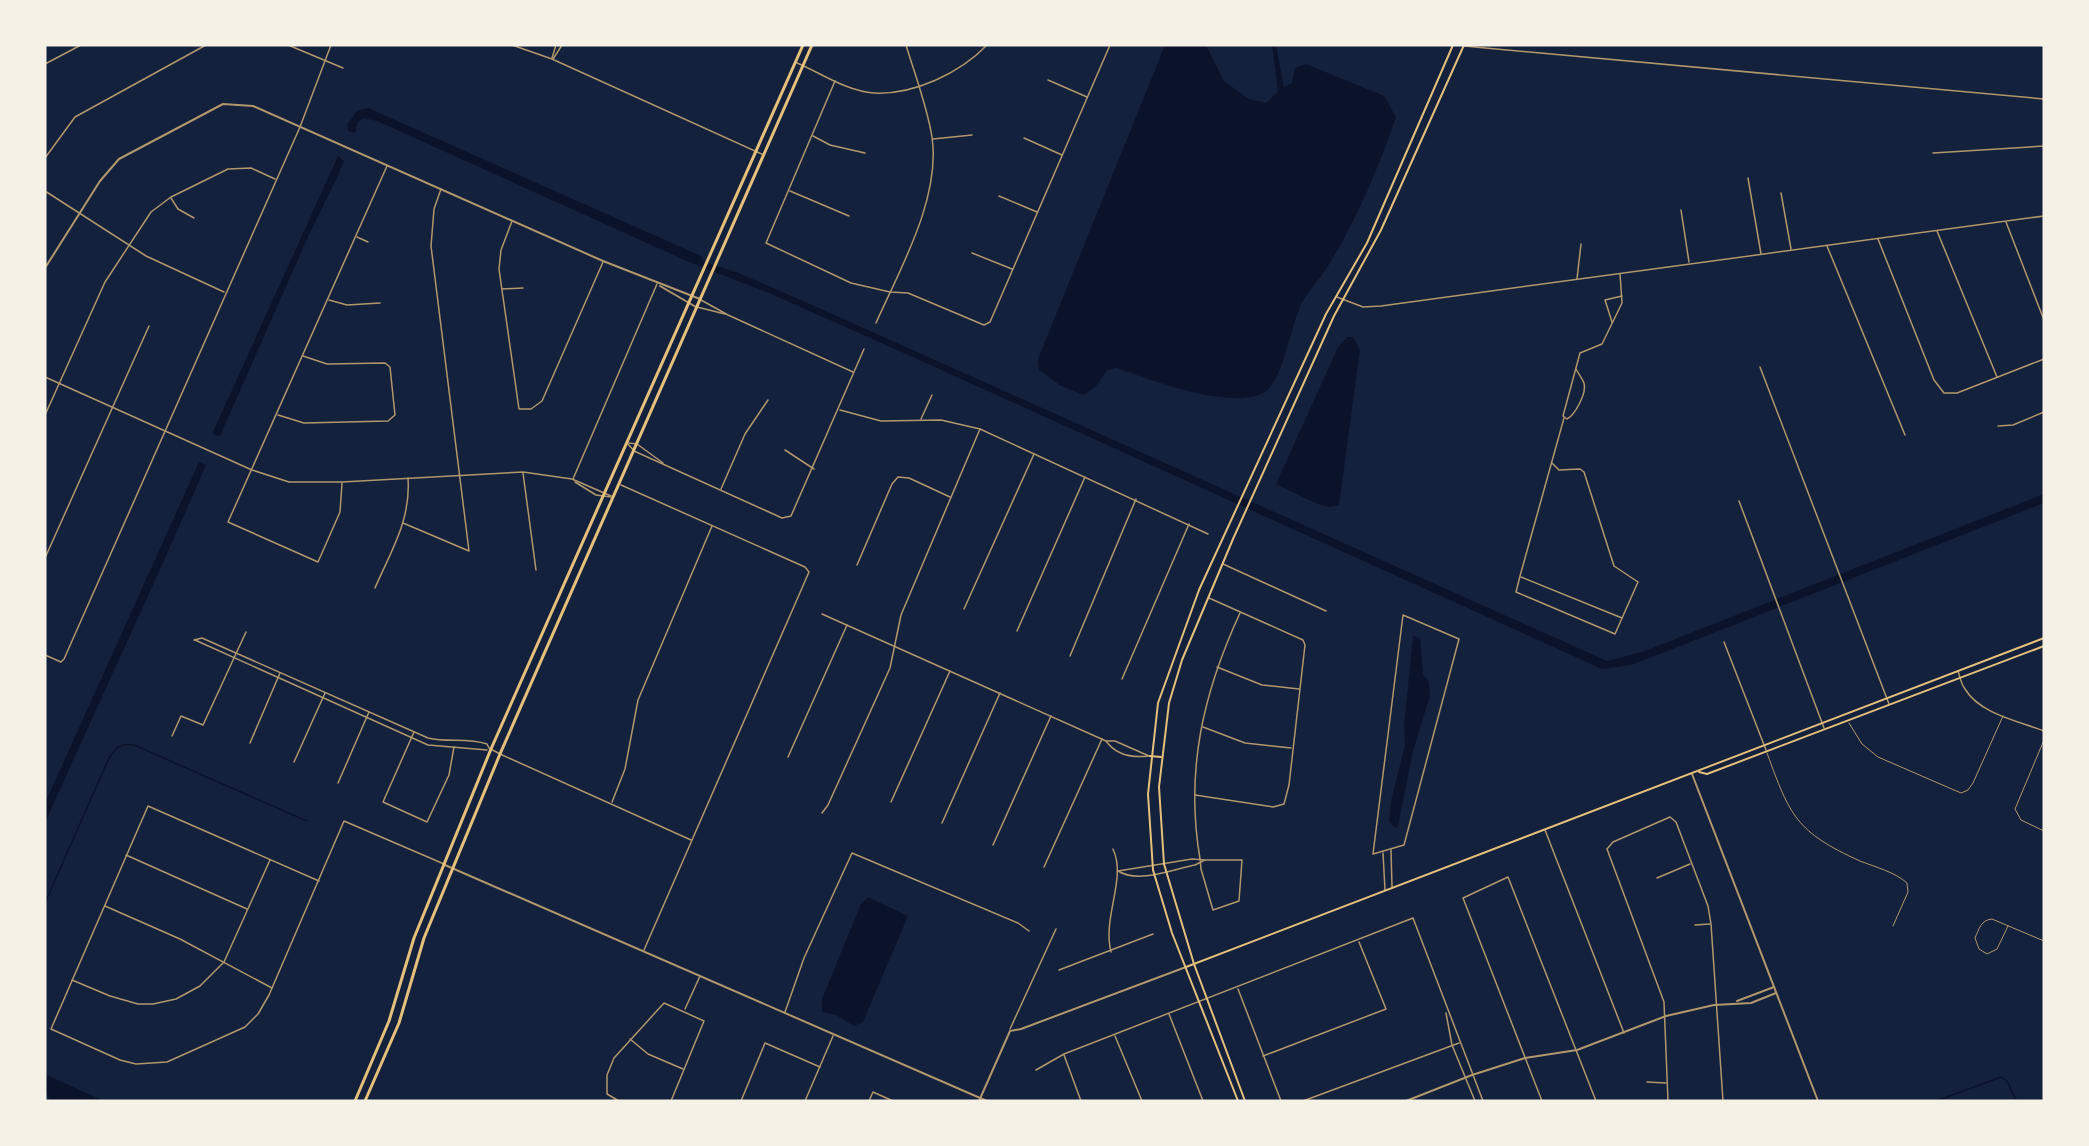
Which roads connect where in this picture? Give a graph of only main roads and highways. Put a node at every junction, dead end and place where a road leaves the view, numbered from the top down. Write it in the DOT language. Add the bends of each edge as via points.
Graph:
graph roads {
  1 [pos="803,45"];
  2 [pos="812,45"];
  3 [pos="1453,45"];
  4 [pos="1464,45"];
  5 [pos="1434,88"];
  6 [pos="1443,92"];
  7 [pos="660,369"];
  8 [pos="668,372"];
  9 [pos="1269,441"];
  10 [pos="1276,444"];
  11 [pos="1251,482"];
  12 [pos="1258,484"];
  13 [pos="546,624"];
  14 [pos="555,628"];
  15 [pos="2044,638"];
  16 [pos="2044,646"];
  17 [pos="1150,756"];
  18 [pos="1161,757"];
  19 [pos="1699,772"];
  20 [pos="407,959"];
  21 [pos="416,961"];
  22 [pos="1194,964"];
  23 [pos="1186,967"];
  24 [pos="384,1034"];
  25 [pos="393,1037"];
  26 [pos="1235,1073"];
  27 [pos="1228,1075"];
  28 [pos="362,1086"];
  29 [pos="370,1089"];
  30 [pos="355,1101"];
  31 [pos="365,1101"];
  32 [pos="1238,1101"];
  33 [pos="1245,1101"];
  1 -- 7 [label="main road"];
  2 -- 8 [label="main road"];
  3 -- 5 [label="main road"];
  4 -- 6 [label="main road"];
  5 -- 6 [label="main road"];
  5 -- 9 [label="main road" via="1367,243 1336,296"];
  6 -- 10 [label="main road" via="1381,230 1343,300"];
  7 -- 8 [label="main road"];
  7 -- 13 [label="main road"];
  8 -- 14 [label="main road"];
  9 -- 10 [label="main road"];
  9 -- 11 [label="main road"];
  10 -- 12 [label="main road"];
  11 -- 12 [label="main road"];
  11 -- 17 [label="main road" via="1199,590 1158,703"];
  12 -- 18 [label="main road" via="1176,680"];
  13 -- 14 [label="main road"];
  13 -- 20 [label="main road" via="490,749"];
  14 -- 21 [label="main road"];
  15 -- 19 [label="main road" via="1705,766"];
  16 -- 19 [label="main road" via="1707,774"];
  17 -- 18 [label="main road"];
  17 -- 23 [label="main road" via="1153,870"];
  18 -- 22 [label="main road" via="1164,864"];
  19 -- 22 [label="main road"];
  20 -- 21 [label="main road"];
  20 -- 24 [label="main road"];
  21 -- 25 [label="main road"];
  22 -- 23 [label="main road"];
  22 -- 26 [label="main road"];
  23 -- 27 [label="main road"];
  24 -- 25 [label="main road"];
  24 -- 28 [label="main road"];
  25 -- 29 [label="main road"];
  26 -- 27 [label="main road"];
  26 -- 33 [label="main road"];
  27 -- 32 [label="main road"];
  28 -- 29 [label="main road"];
  28 -- 30 [label="main road"];
  29 -- 31 [label="main road"];
}
